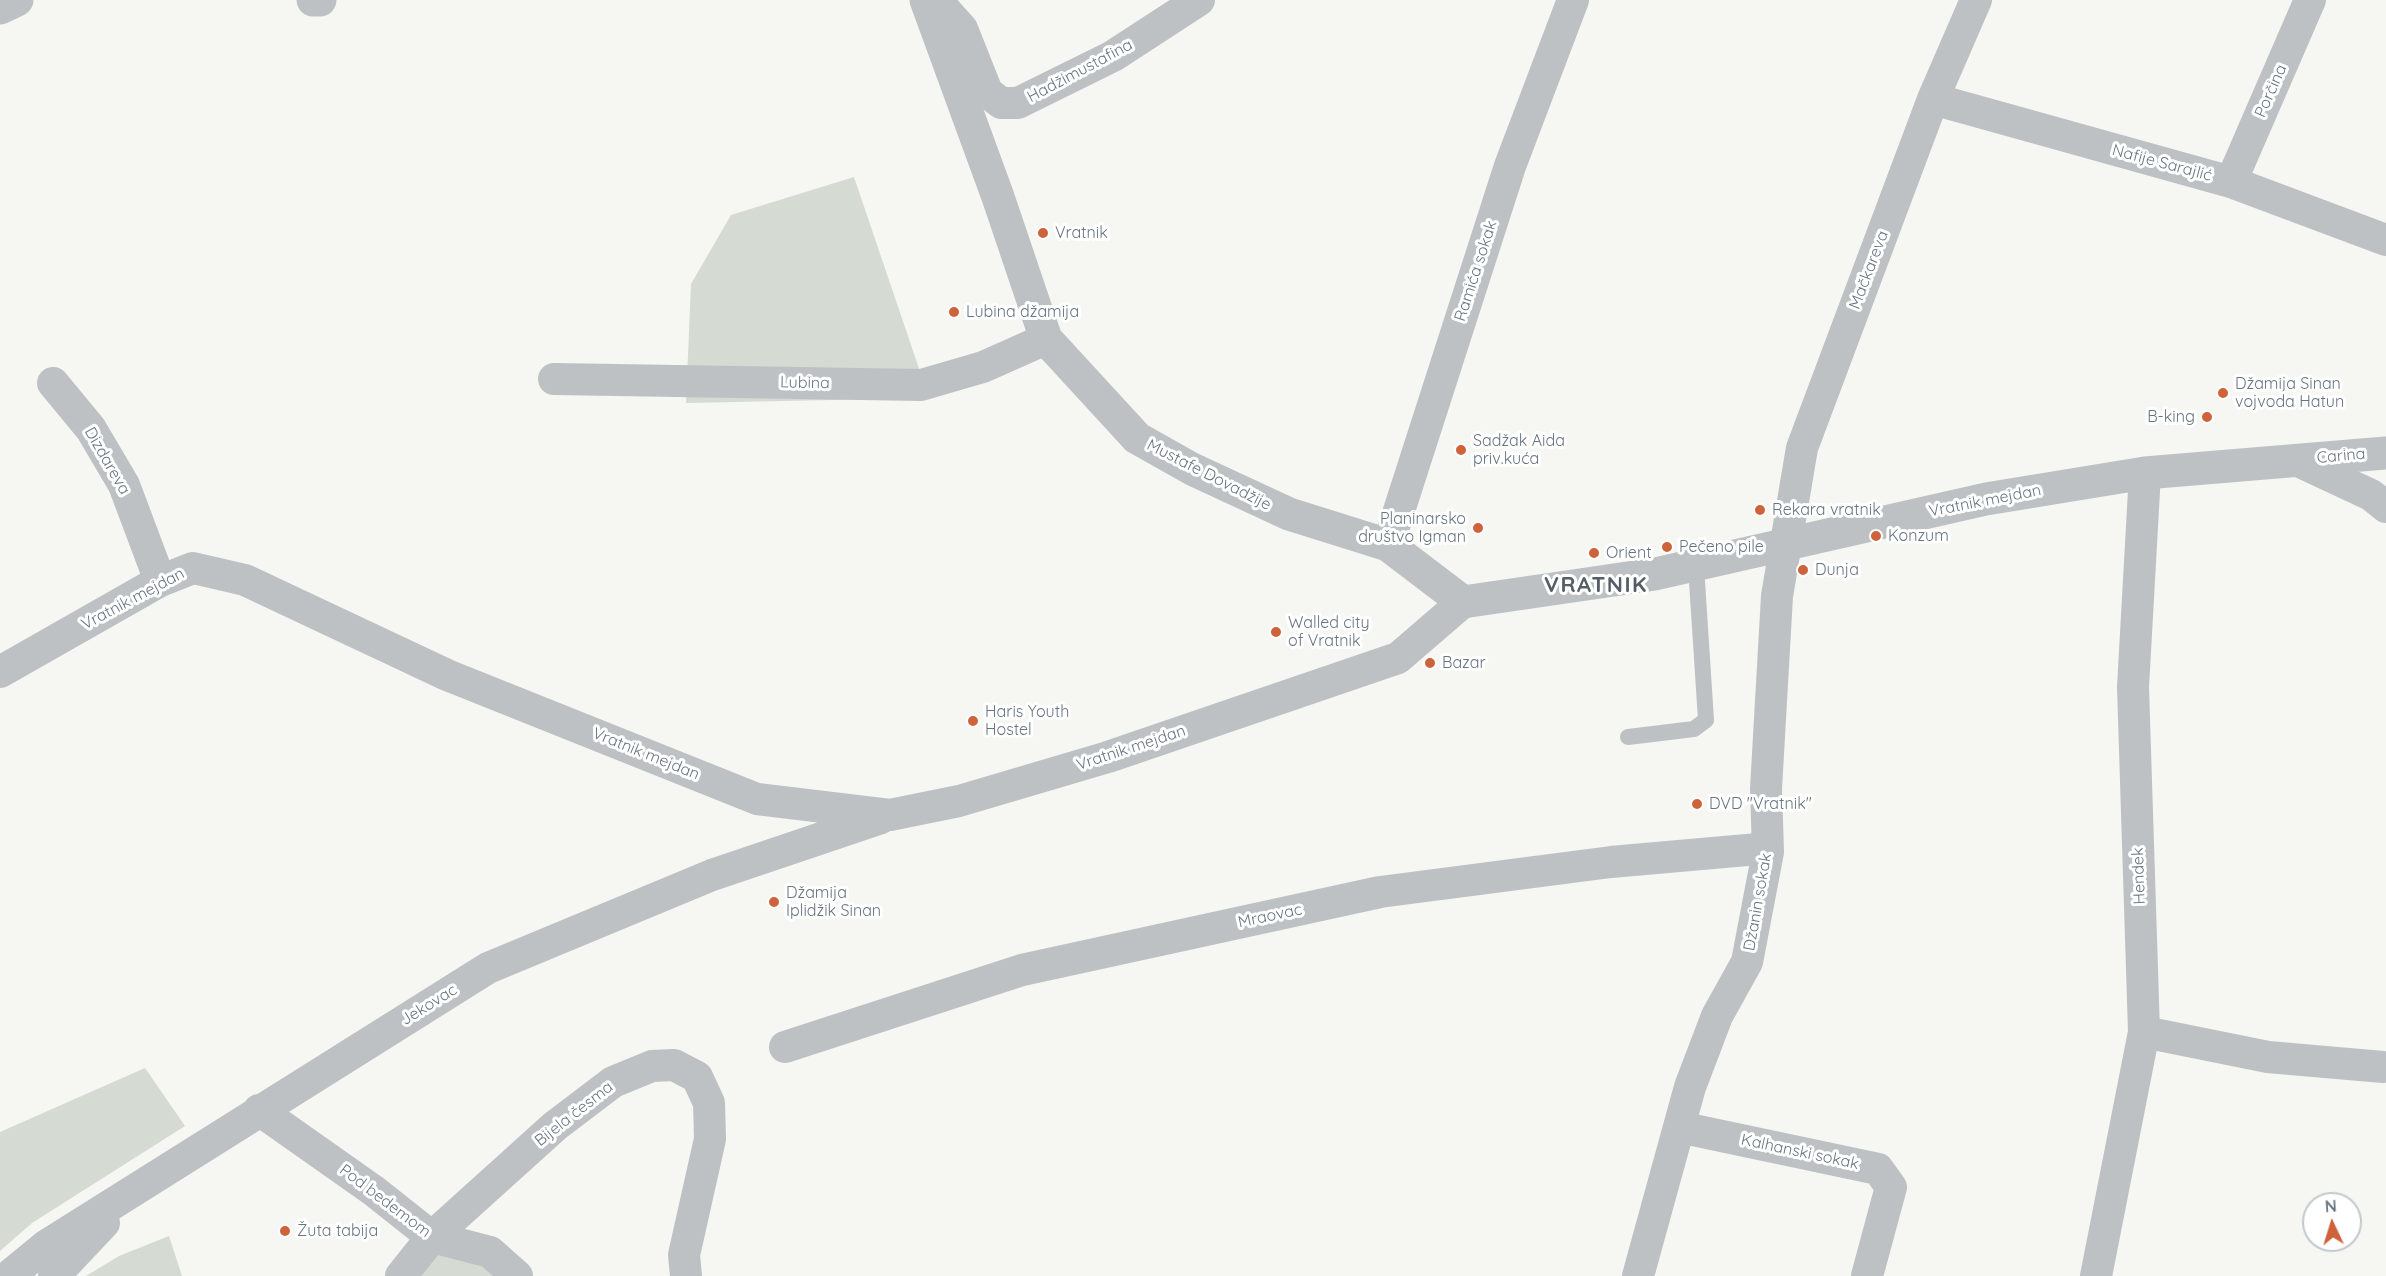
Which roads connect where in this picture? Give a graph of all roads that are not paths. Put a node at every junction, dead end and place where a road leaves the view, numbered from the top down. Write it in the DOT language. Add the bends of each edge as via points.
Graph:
graph roads {
  1 [pos="17,0"];
  2 [pos="313,0"];
  3 [pos="320,0"];
  4 [pos="926,0"];
  5 [pos="936,0"];
  6 [pos="1199,0"];
  7 [pos="1573,0"];
  8 [pos="1976,0"];
  9 [pos="2310,0"];
  10 [pos="0,8"];
  11 [pos="1933,99"];
  12 [pos="2231,182"];
  13 [pos="2386,240"];
  14 [pos="1046,339"];
  15 [pos="554,379"];
  16 [pos="53,383"];
  17 [pos="2386,453"];
  18 [pos="2296,460"];
  19 [pos="2145,473"];
  20 [pos="2386,507"];
  21 [pos="1388,545"];
  22 [pos="1785,546"];
  23 [pos="1696,566"];
  24 [pos="160,581"];
  25 [pos="1463,602"];
  26 [pos="0,672"];
  27 [pos="1628,737"];
  28 [pos="890,815"];
  29 [pos="1768,852"];
  30 [pos="2144,1032"];
  31 [pos="785,1047"];
  32 [pos="2385,1062"];
  33 [pos="260,1110"];
  34 [pos="1679,1127"];
  35 [pos="132,1194"];
  36 [pos="432,1238"];
  37 [pos="9,1276"];
  38 [pos="54,1276"];
  39 [pos="401,1276"];
  40 [pos="517,1276"];
  41 [pos="687,1276"];
  42 [pos="1638,1276"];
  43 [pos="1867,1276"];
  44 [pos="2096,1276"];
  1 -- 10 [label="street"];
  2 -- 3 [label="street"];
  4 -- 14 [label="street, Mustafe Dovadžije"];
  5 -- 6 [label="street, Hadžimustafina" via="962,29 987,92 1001,103 1018,103 1113,56"];
  7 -- 21 [label="street, Ramića sokak" via="1510,166"];
  8 -- 11 [label="street, Mačkareva"];
  9 -- 12 [label="street, Porčina"];
  11 -- 12 [label="street, Nafije Sarajlić"];
  11 -- 22 [label="street, Mačkareva" via="1802,448"];
  12 -- 13 [label="street, Nafije Sarajlić"];
  14 -- 15 [label="street, Lubina" via="982,367 921,385"];
  14 -- 21 [label="street, Mustafe Dovadžije" via="1137,438 1192,469 1289,514"];
  16 -- 24 [label="street, Dizdareva" via="91,429 124,485"];
  17 -- 18 [label="street, Carina"];
  18 -- 19 [label="street, Vratnik mejdan"];
  18 -- 20 [label="street" via="2371,495"];
  19 -- 22 [label="street, Vratnik mejdan" via="1986,499"];
  19 -- 30 [label="street, Hendek" via="2133,687"];
  21 -- 25 [label="street, Mustafe Dovadžije"];
  22 -- 23 [label="street, Vratnik mejdan"];
  22 -- 29 [label="street, Džanin sokak" via="1777,596 1766,789"];
  23 -- 25 [label="street, Vratnik mejdan"];
  23 -- 27 [label="lane" via="1706,720 1694,729"];
  24 -- 26 [label="street, Vratnik mejdan"];
  24 -- 28 [label="street, Vratnik mejdan" via="193,567 245,580 447,675 758,800"];
  25 -- 28 [label="street, Vratnik mejdan" via="1398,658 1108,757 958,801"];
  28 -- 33 [label="street, Jekovac" via="712,874 488,969"];
  29 -- 31 [label="street, Mraovac" via="1758,849 1611,862 1380,892 1022,970"];
  29 -- 34 [label="street, Džanin sokak" via="1747,963 1718,1016"];
  30 -- 32 [label="street" via="2268,1057"];
  30 -- 44 [label="street, Hendek"];
  33 -- 35 [label="street, Jekovac"];
  33 -- 36 [label="street, Pod bedemom" via="374,1191"];
  34 -- 42 [label="street, Džanin sokak"];
  34 -- 43 [label="street, Kalhanski sokak" via="1878,1168 1891,1187"];
  35 -- 37 [label="street, Jekovac" via="46,1245"];
  35 -- 38 [label="street"];
  36 -- 39 [label="street, Bijela česma"];
  36 -- 40 [label="street, Pod bedemom" via="489,1252"];
  36 -- 41 [label="street, Bijela česma" via="555,1126 613,1082 652,1066 674,1065 697,1077 709,1103 710,1139 684,1255"];
}
